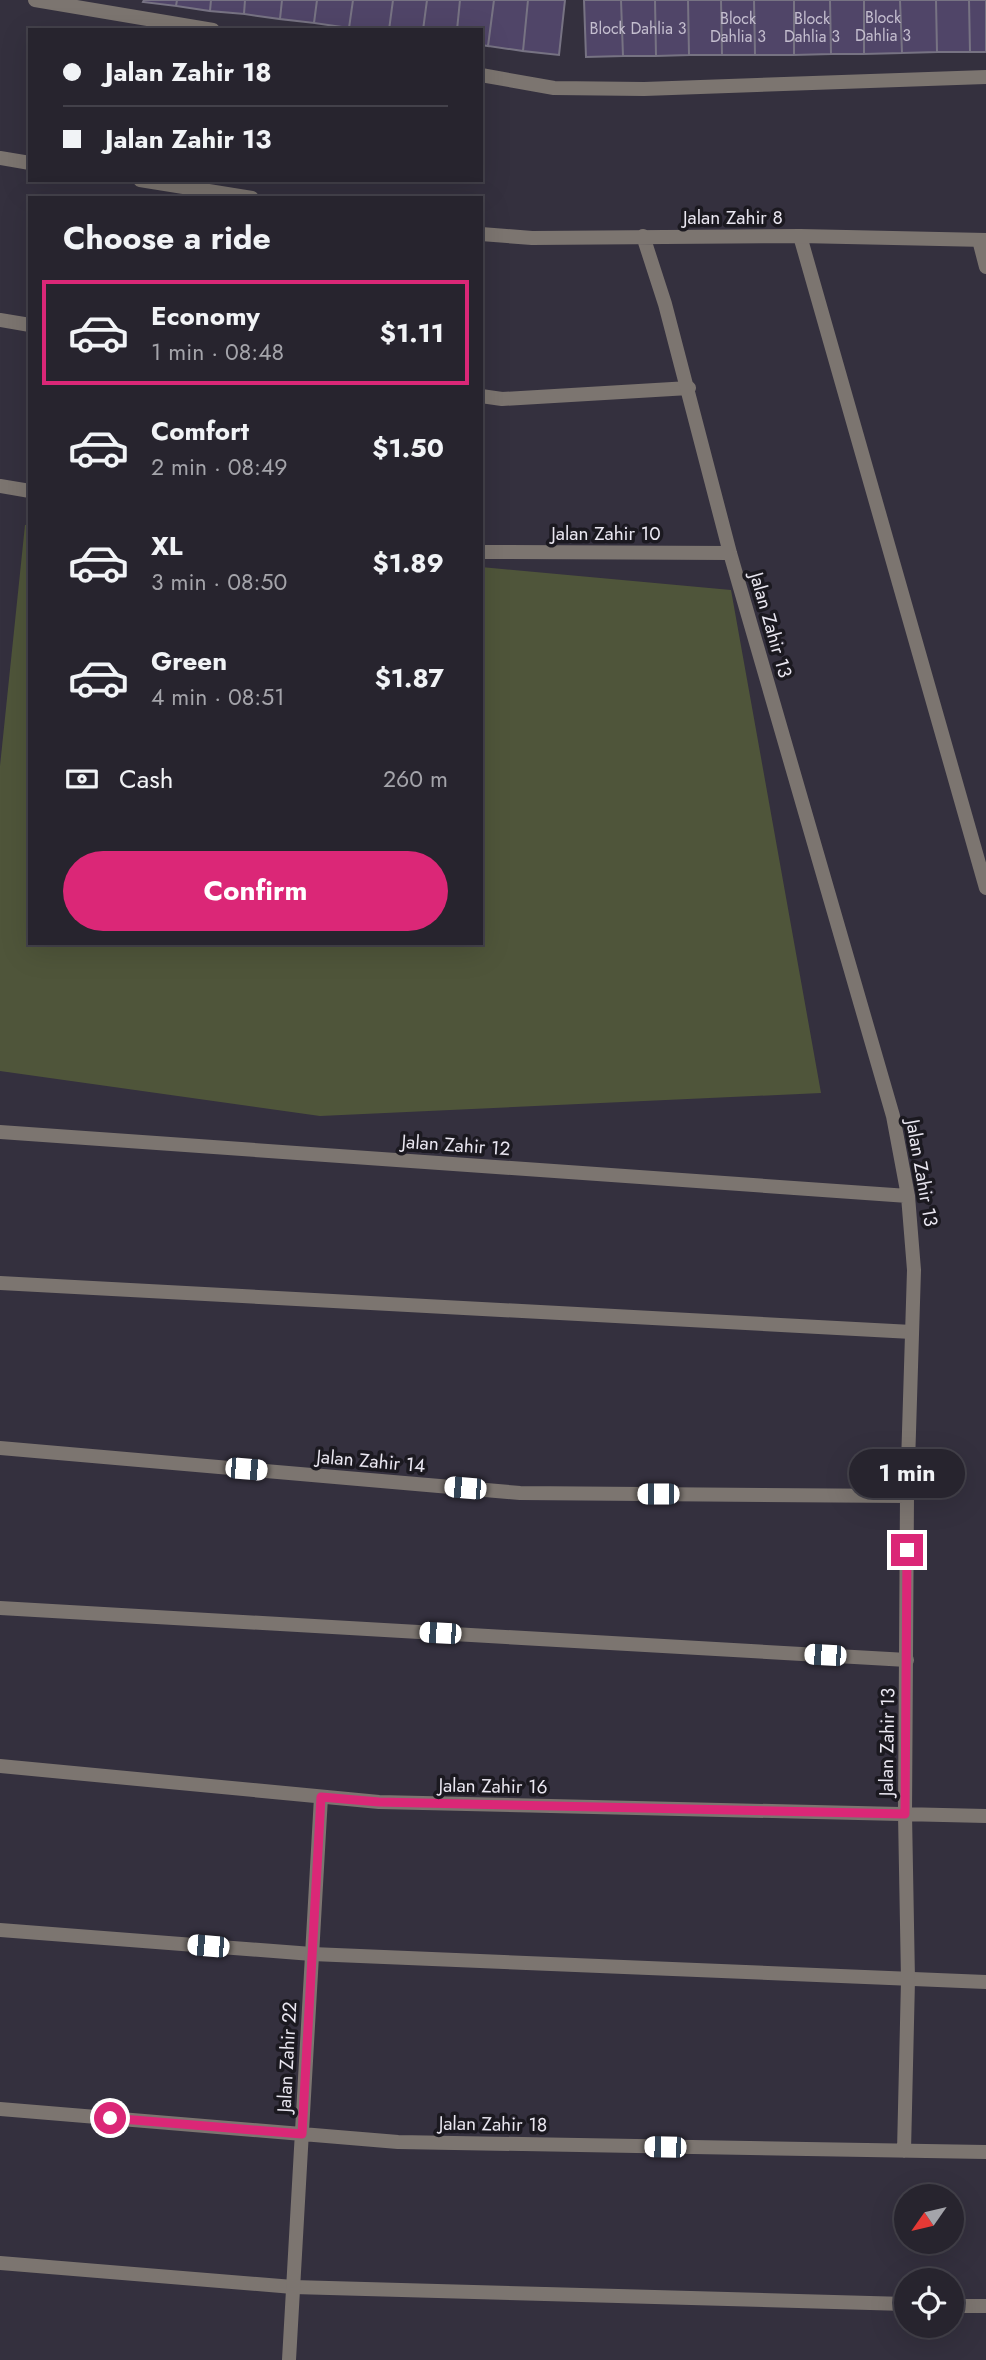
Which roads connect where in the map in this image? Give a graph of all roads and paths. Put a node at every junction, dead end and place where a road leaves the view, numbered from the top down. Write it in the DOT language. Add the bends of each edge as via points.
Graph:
graph roads {
  1 [pos="35,0"];
  2 [pos="200,28"];
  3 [pos="483,75"];
  4 [pos="986,77"];
  5 [pos="0,158"];
  6 [pos="28,163"];
  7 [pos="152,182"];
  8 [pos="240,196"];
  9 [pos="483,234"];
  10 [pos="643,236"];
  11 [pos="800,236"];
  12 [pos="982,240"];
  13 [pos="986,267"];
  14 [pos="0,320"];
  15 [pos="28,325"];
  16 [pos="688,388"];
  17 [pos="483,396"];
  18 [pos="0,486"];
  19 [pos="28,491"];
  20 [pos="483,552"];
  21 [pos="730,553"];
  22 [pos="986,888"];
  23 [pos="0,1132"];
  24 [pos="908,1196"];
  25 [pos="0,1283"];
  26 [pos="912,1332"];
  27 [pos="0,1448"];
  28 [pos="907,1496"];
  29 [pos="0,1608"];
  30 [pos="907,1660"];
  31 [pos="0,1766"];
  32 [pos="321,1797"];
  33 [pos="905,1814"];
  34 [pos="986,1816"];
  35 [pos="0,1930"];
  36 [pos="312,1954"];
  37 [pos="908,1980"];
  38 [pos="986,1982"];
  39 [pos="0,2109"];
  40 [pos="302,2134"];
  41 [pos="904,2151"];
  42 [pos="986,2152"];
  43 [pos="0,2263"];
  44 [pos="293,2287"];
  45 [pos="894,2304"];
  46 [pos="964,2305"];
  47 [pos="986,2306"];
  48 [pos="289,2360"];
  1 -- 2 [label="street"];
  3 -- 4 [label="street" via="554,88 644,89"];
  5 -- 6 [label="street"];
  7 -- 8 [label="street"];
  9 -- 10 [label="street, Jalan Zahir 8" via="532,239"];
  10 -- 11 [label="street, Jalan Zahir 8"];
  10 -- 16 [label="street, Jalan Zahir 13"];
  11 -- 12 [label="street, Jalan Zahir 8"];
  11 -- 22 [label="street"];
  12 -- 13 [label="street"];
  14 -- 15 [label="street"];
  16 -- 17 [label="street"];
  16 -- 21 [label="street, Jalan Zahir 13"];
  18 -- 19 [label="street"];
  20 -- 21 [label="street, Jalan Zahir 10"];
  21 -- 24 [label="street, Jalan Zahir 13" via="893,1116"];
  23 -- 24 [label="street, Jalan Zahir 12"];
  24 -- 26 [label="street, Jalan Zahir 13" via="914,1270"];
  25 -- 26 [label="street"];
  26 -- 28 [label="street, Jalan Zahir 13"];
  27 -- 28 [label="street, Jalan Zahir 14" via="520,1493"];
  28 -- 30 [label="street, Jalan Zahir 13"];
  29 -- 30 [label="street"];
  30 -- 33 [label="street, Jalan Zahir 13"];
  31 -- 32 [label="street, Jalan Zahir 16"];
  32 -- 33 [label="street, Jalan Zahir 16"];
  32 -- 36 [label="street, Jalan Zahir 22"];
  33 -- 34 [label="street, Jalan Zahir 16"];
  33 -- 37 [label="street, Jalan Zahir 13"];
  35 -- 36 [label="street"];
  36 -- 37 [label="street"];
  36 -- 40 [label="street, Jalan Zahir 22"];
  37 -- 38 [label="street"];
  37 -- 41 [label="street, Jalan Zahir 13"];
  39 -- 40 [label="street, Jalan Zahir 18"];
  40 -- 41 [label="street, Jalan Zahir 18" via="398,2142"];
  40 -- 44 [label="street, Jalan Zahir 22"];
  41 -- 42 [label="street, Jalan Zahir 18"];
  43 -- 44 [label="street"];
  44 -- 45 [label="street"];
  44 -- 48 [label="street, Jalan Zahir 22"];
  46 -- 47 [label="street"];
}
